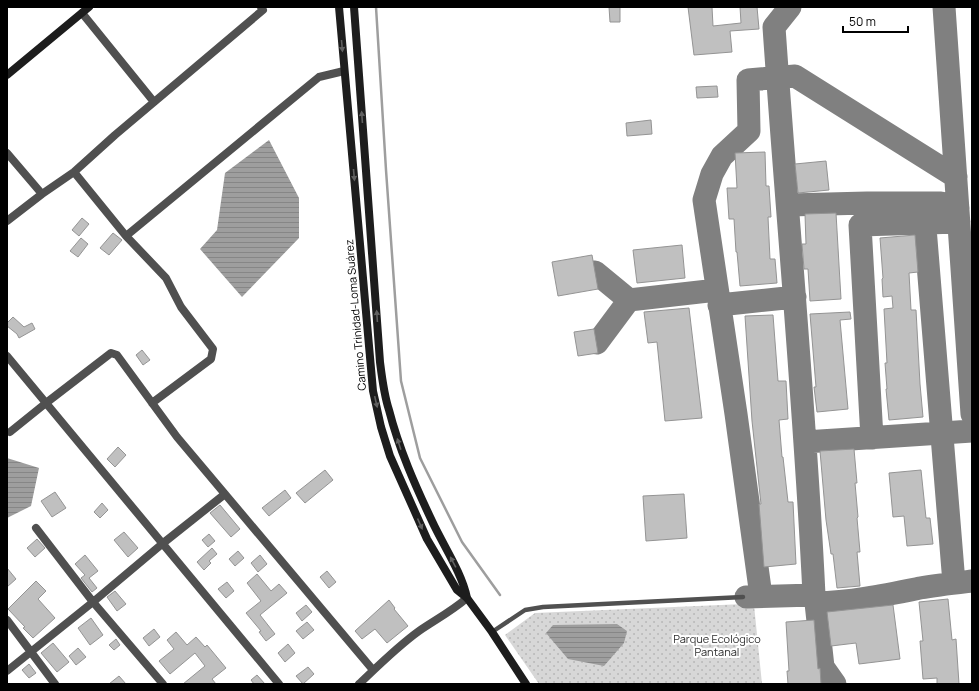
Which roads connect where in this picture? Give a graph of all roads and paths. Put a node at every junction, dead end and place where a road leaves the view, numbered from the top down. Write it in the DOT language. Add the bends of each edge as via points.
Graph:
graph roads {
  1 [pos="90,7"];
  2 [pos="339,7"];
  3 [pos="354,7"];
  4 [pos="264,8"];
  5 [pos="82,13"];
  6 [pos="344,71"];
  7 [pos="7,75"];
  8 [pos="154,102"];
  9 [pos="7,153"];
  10 [pos="74,172"];
  11 [pos="42,194"];
  12 [pos="7,221"];
  13 [pos="126,236"];
  14 [pos="7,356"];
  15 [pos="46,403"];
  16 [pos="152,403"];
  17 [pos="10,432"];
  18 [pos="224,494"];
  19 [pos="36,528"];
  20 [pos="162,544"];
  21 [pos="743,597"];
  22 [pos="467,598"];
  23 [pos="93,602"];
  24 [pos="7,620"];
  25 [pos="492,632"];
  26 [pos="30,651"];
  27 [pos="373,670"];
  28 [pos="7,671"];
  29 [pos="54,684"];
  30 [pos="162,684"];
  31 [pos="279,684"];
  32 [pos="359,684"];
  33 [pos="526,684"];
  1 -- 5 [label="street"];
  2 -- 6 [label="street, Camino Trinidad-Loma Suárez, one-way"];
  22 -- 3 [label="street, Camino Trinidad-Loma Suárez, one-way" via="464,585 405,461 383,384"];
  4 -- 8 [label="street"];
  5 -- 7 [label="street"];
  5 -- 8 [label="street"];
  6 -- 13 [label="street" via="319,77"];
  6 -- 22 [label="street, Camino Trinidad-Loma Suárez, one-way" via="373,391 381,427 390,456 427,539 456,590"];
  8 -- 10 [label="street"];
  9 -- 11 [label="street"];
  10 -- 11 [label="street"];
  10 -- 13 [label="street"];
  11 -- 12 [label="street"];
  13 -- 16 [label="street" via="166,278 181,307 213,349 211,359"];
  14 -- 15 [label="street"];
  15 -- 16 [label="street" via="111,353 117,355"];
  15 -- 17 [label="street"];
  15 -- 20 [label="street"];
  16 -- 18 [label="street"];
  18 -- 20 [label="street"];
  18 -- 27 [label="street"];
  19 -- 23 [label="street"];
  20 -- 23 [label="street"];
  20 -- 31 [label="street"];
  21 -- 25 [label="lane" via="543,607 525,610"];
  22 -- 25 [label="street, Camino Trinidad-Loma Suárez"];
  22 -- 27 [label="street" via="418,632"];
  23 -- 26 [label="street"];
  23 -- 30 [label="street"];
  24 -- 26 [label="street"];
  25 -- 33 [label="street, Camino Trinidad-Loma Suárez"];
  26 -- 28 [label="street"];
  26 -- 29 [label="street"];
  27 -- 32 [label="street"];
}
